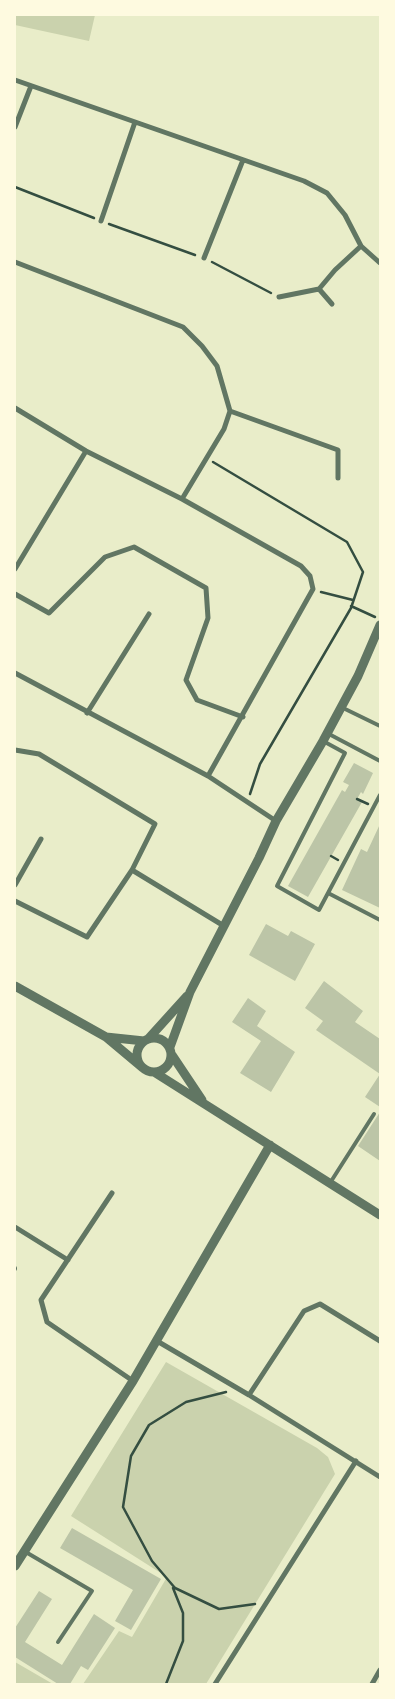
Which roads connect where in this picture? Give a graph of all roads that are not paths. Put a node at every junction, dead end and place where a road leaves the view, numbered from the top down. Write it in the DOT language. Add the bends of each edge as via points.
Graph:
graph roads {
  1 [pos="15,80"];
  2 [pos="32,86"];
  3 [pos="135,122"];
  4 [pos="15,127"];
  5 [pos="243,160"];
  6 [pos="101,221"];
  7 [pos="361,246"];
  8 [pos="204,258"];
  9 [pos="15,262"];
  10 [pos="380,263"];
  11 [pos="319,289"];
  12 [pos="279,297"];
  13 [pos="332,304"];
  14 [pos="15,408"];
  15 [pos="230,411"];
  16 [pos="86,451"];
  17 [pos="338,478"];
  18 [pos="182,499"];
  19 [pos="15,569"];
  20 [pos="15,594"];
  21 [pos="149,614"];
  22 [pos="380,625"];
  23 [pos="15,673"];
  24 [pos="341,707"];
  25 [pos="88,713"];
  26 [pos="243,717"];
  27 [pos="380,726"];
  28 [pos="325,737"];
  29 [pos="15,750"];
  30 [pos="380,761"];
  31 [pos="208,776"];
  32 [pos="380,795"];
  33 [pos="276,821"];
  34 [pos="40,839"];
  35 [pos="132,870"];
  36 [pos="15,885"];
  37 [pos="328,893"];
  38 [pos="15,901"];
  39 [pos="380,920"];
  40 [pos="224,926"];
  41 [pos="16,989"];
  42 [pos="190,992"];
  43 [pos="106,1037"];
  44 [pos="147,1040"];
  45 [pos="171,1051"];
  46 [pos="143,1068"];
  47 [pos="154,1072"];
  48 [pos="203,1102"];
  49 [pos="374,1114"];
  50 [pos="270,1144"];
  51 [pos="330,1183"];
  52 [pos="112,1193"];
  53 [pos="380,1215"];
  54 [pos="15,1227"];
  55 [pos="68,1260"];
  56 [pos="157,1341"];
  57 [pos="380,1341"];
  58 [pos="133,1381"];
  59 [pos="250,1395"];
  60 [pos="356,1461"];
  61 [pos="380,1477"];
  62 [pos="24,1551"];
  63 [pos="15,1566"];
  64 [pos="58,1642"];
  65 [pos="380,1670"];
  66 [pos="215,1684"];
  67 [pos="372,1684"];
  1 -- 2 [label="street"];
  2 -- 3 [label="street"];
  2 -- 4 [label="street"];
  3 -- 5 [label="street"];
  3 -- 6 [label="street"];
  5 -- 7 [label="street" via="327,193 345,215"];
  5 -- 8 [label="street"];
  7 -- 10 [label="street"];
  7 -- 11 [label="street"];
  9 -- 15 [label="street" via="183,327 217,366"];
  11 -- 12 [label="street"];
  11 -- 13 [label="street"];
  14 -- 16 [label="street"];
  15 -- 17 [label="street" via="338,450"];
  15 -- 18 [label="street" via="224,429"];
  16 -- 18 [label="street"];
  16 -- 19 [label="street"];
  18 -- 26 [label="street" via="301,566 310,576 312,589"];
  20 -- 26 [label="street" via="49,613 105,557 134,547 206,588 208,618 186,680 197,700"];
  21 -- 25 [label="street"];
  22 -- 24 [label="street"];
  23 -- 25 [label="street"];
  24 -- 27 [label="lane"];
  24 -- 28 [label="street"];
  25 -- 31 [label="street"];
  26 -- 31 [label="street"];
  28 -- 30 [label="lane"];
  28 -- 33 [label="street"];
  28 -- 37 [label="lane" via="345,753 277,886 319,910"];
  29 -- 35 [label="street" via="39,754 155,824"];
  31 -- 33 [label="street"];
  32 -- 37 [label="lane"];
  33 -- 40 [label="street"];
  34 -- 36 [label="street"];
  35 -- 38 [label="street" via="87,937"];
  35 -- 40 [label="street"];
  37 -- 39 [label="lane"];
  40 -- 42 [label="street"];
  41 -- 43 [label="street"];
  42 -- 44 [label="street"];
  42 -- 45 [label="street"];
  43 -- 44 [label="street"];
  43 -- 46 [label="street"];
  44 -- 45 [label="street" via="158,1038 166,1042"];
  44 -- 46 [label="street" via="138,1051"];
  45 -- 47 [label="street" via="169,1064"];
  45 -- 48 [label="street"];
  46 -- 47 [label="street"];
  47 -- 48 [label="street"];
  48 -- 50 [label="street"];
  49 -- 51 [label="lane"];
  50 -- 51 [label="street"];
  50 -- 56 [label="street"];
  51 -- 53 [label="street"];
  52 -- 55 [label="street"];
  54 -- 55 [label="street"];
  55 -- 58 [label="street" via="41,1300 47,1322"];
  56 -- 58 [label="street"];
  56 -- 59 [label="street"];
  57 -- 59 [label="street" via="320,1304 304,1312"];
  58 -- 62 [label="street"];
  59 -- 60 [label="street"];
  60 -- 61 [label="street"];
  60 -- 66 [label="street"];
  62 -- 63 [label="street"];
  62 -- 64 [label="lane" via="92,1591"];
  65 -- 67 [label="street"];
}
